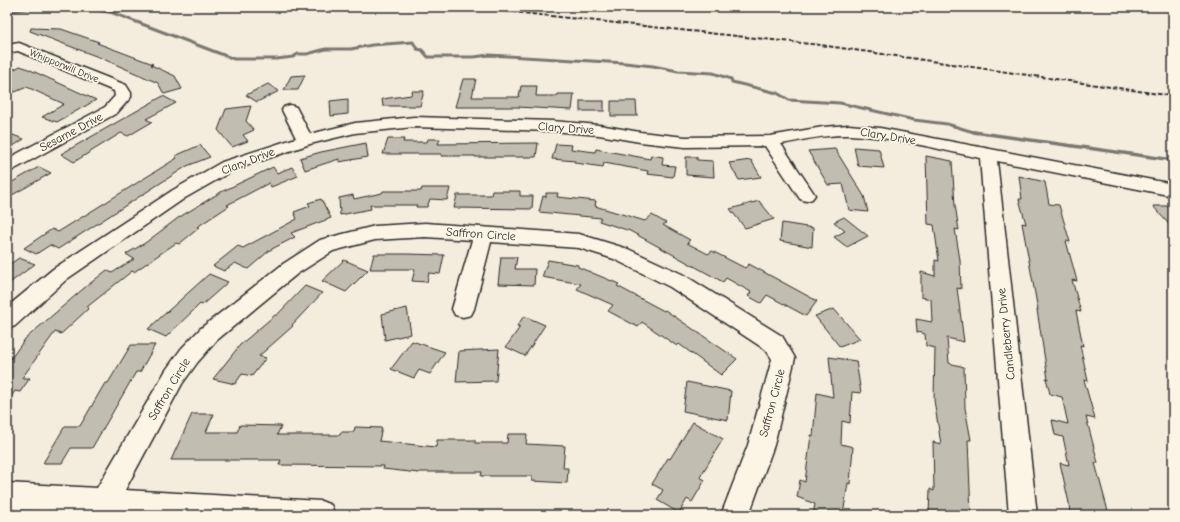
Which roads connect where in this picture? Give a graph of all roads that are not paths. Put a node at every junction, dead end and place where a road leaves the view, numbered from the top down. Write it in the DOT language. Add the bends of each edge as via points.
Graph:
graph roads {
  1 [pos="7,49"];
  2 [pos="121,88"];
  3 [pos="290,110"];
  4 [pos="305,140"];
  5 [pos="770,141"];
  6 [pos="988,154"];
  7 [pos="7,166"];
  8 [pos="1173,190"];
  9 [pos="806,195"];
  10 [pos="482,234"];
  11 [pos="463,309"];
  12 [pos="7,320"];
  13 [pos="7,496"];
  14 [pos="104,502"];
  15 [pos="322,515"];
  16 [pos="735,515"];
  17 [pos="1023,515"];
  1 -- 2 [label="street, Whipporwill Drive" via="19,47"];
  2 -- 7 [label="street, Sesame Drive" via="123,97 111,110"];
  3 -- 4 [label="street"];
  4 -- 5 [label="street, Clary Drive" via="355,128 414,122 552,126 685,142"];
  4 -- 12 [label="street, Clary Drive" via="228,166 179,194 60,274"];
  5 -- 6 [label="street, Clary Drive" via="848,130 880,133"];
  5 -- 9 [label="street"];
  6 -- 8 [label="street, Clary Drive"];
  6 -- 17 [label="street, Candleberry Drive"];
  10 -- 11 [label="street"];
  10 -- 14 [label="street, Saffron Circle" via="425,230 375,233 327,245 290,269 209,334 189,356 174,377"];
  10 -- 16 [label="street, Saffron Circle" via="579,240 621,254 693,291 774,343 784,358 761,444"];
  13 -- 14 [label="street"];
  14 -- 15 [label="street"];
}
